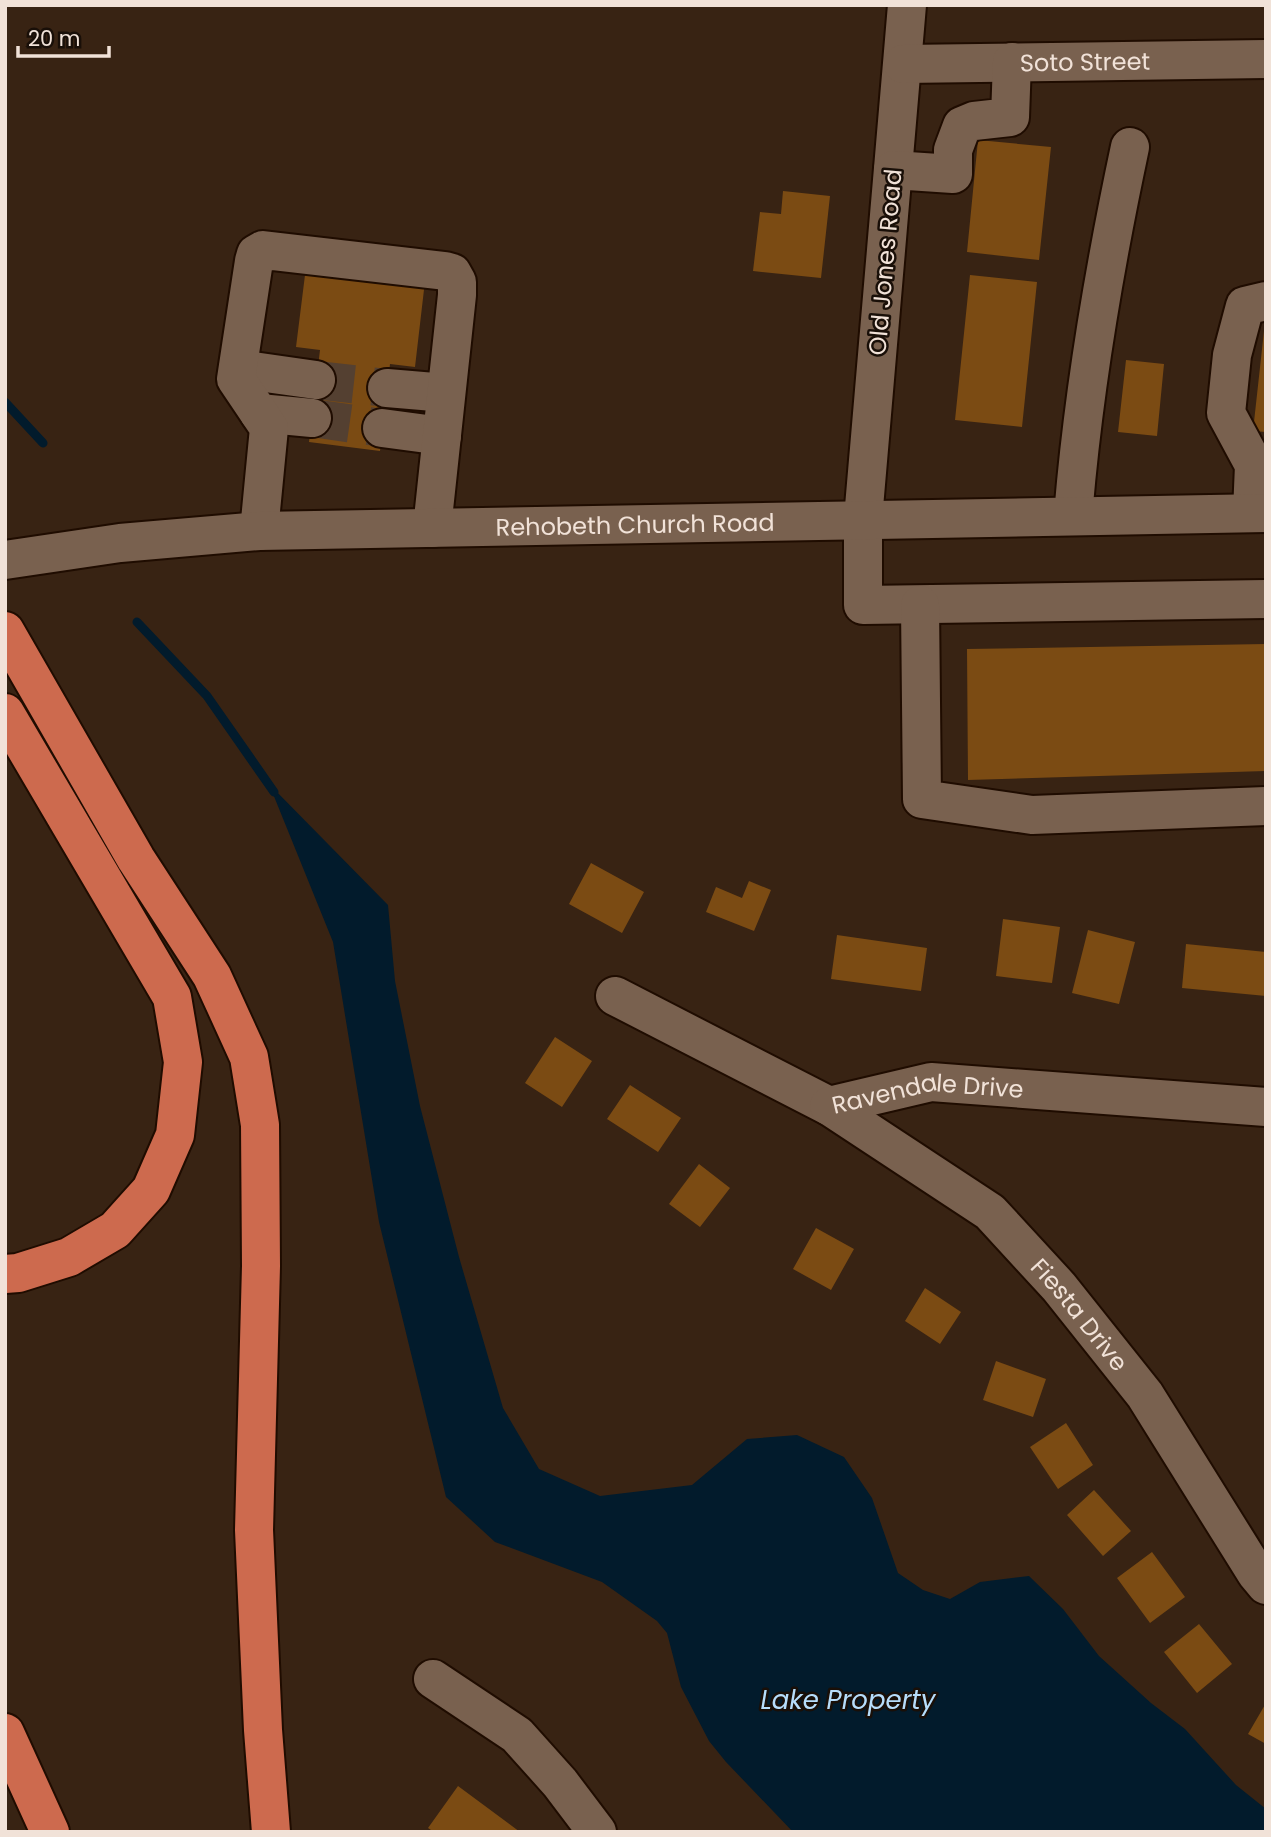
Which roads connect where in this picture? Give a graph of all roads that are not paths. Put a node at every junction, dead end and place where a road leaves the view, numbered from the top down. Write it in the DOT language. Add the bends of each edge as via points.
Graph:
graph roads {
  1 [pos="907,5"];
  2 [pos="1266,59"];
  3 [pos="1012,62"];
  4 [pos="903,64"];
  5 [pos="1130,147"];
  6 [pos="893,170"];
  7 [pos="1266,300"];
  8 [pos="238,369"];
  9 [pos="316,380"];
  10 [pos="387,388"];
  11 [pos="446,393"];
  12 [pos="259,413"];
  13 [pos="312,418"];
  14 [pos="383,428"];
  15 [pos="442,436"];
  16 [pos="1259,460"];
  17 [pos="1259,513"];
  18 [pos="1073,516"];
  19 [pos="863,519"];
  20 [pos="432,528"];
  21 [pos="259,531"];
  22 [pos="5,560"];
  23 [pos="1266,599"];
  24 [pos="920,605"];
  25 [pos="5,631"];
  26 [pos="5,713"];
  27 [pos="1266,806"];
  28 [pos="615,996"];
  29 [pos="829,1106"];
  30 [pos="1266,1107"];
  31 [pos="5,1274"];
  32 [pos="1266,1585"];
  33 [pos="433,1679"];
  34 [pos="5,1733"];
  35 [pos="50,1832"];
  36 [pos="271,1832"];
  37 [pos="597,1832"];
  1 -- 4 [label="street, Old Jones Road"];
  2 -- 3 [label="street, Soto Street"];
  3 -- 4 [label="street, Soto Street"];
  3 -- 6 [label="street" via="1010,117 962,126 953,150 953,174"];
  4 -- 6 [label="street, Old Jones Road"];
  5 -- 18 [label="street" via="1081,423"];
  6 -- 19 [label="street, Old Jones Road"];
  7 -- 16 [label="street" via="1245,306 1232,355 1226,413"];
  8 -- 9 [label="street"];
  8 -- 11 [label="street" via="254,261 263,250 445,271 457,282"];
  8 -- 12 [label="street" via="236,379"];
  10 -- 11 [label="street"];
  11 -- 15 [label="street"];
  12 -- 13 [label="street"];
  12 -- 21 [label="street" via="270,428"];
  14 -- 15 [label="street"];
  15 -- 20 [label="street"];
  16 -- 17 [label="street" via="1254,465"];
  17 -- 18 [label="street, Rehobeth Church Road"];
  18 -- 19 [label="street, Rehobeth Church Road"];
  19 -- 20 [label="street, Rehobeth Church Road"];
  19 -- 24 [label="street, Old Jones Road" via="863,605"];
  20 -- 21 [label="street, Rehobeth Church Road"];
  21 -- 22 [label="street, Rehobeth Church Road" via="120,543"];
  23 -- 24 [label="street"];
  24 -- 27 [label="street" via="922,799 1032,815"];
  25 -- 36 [label="highway" via="136,859 212,976 249,1057 260,1125 254,1530"];
  26 -- 31 [label="highway" via="172,997 183,1062 175,1135 151,1190 114,1230 69,1257"];
  28 -- 29 [label="street, Ravendale Drive"];
  29 -- 30 [label="street, Ravendale Drive" via="931,1082"];
  29 -- 32 [label="street, Fiesta Drive" via="990,1212 1059,1287 1145,1395"];
  33 -- 37 [label="street" via="517,1735"];
  34 -- 35 [label="highway"];
}
